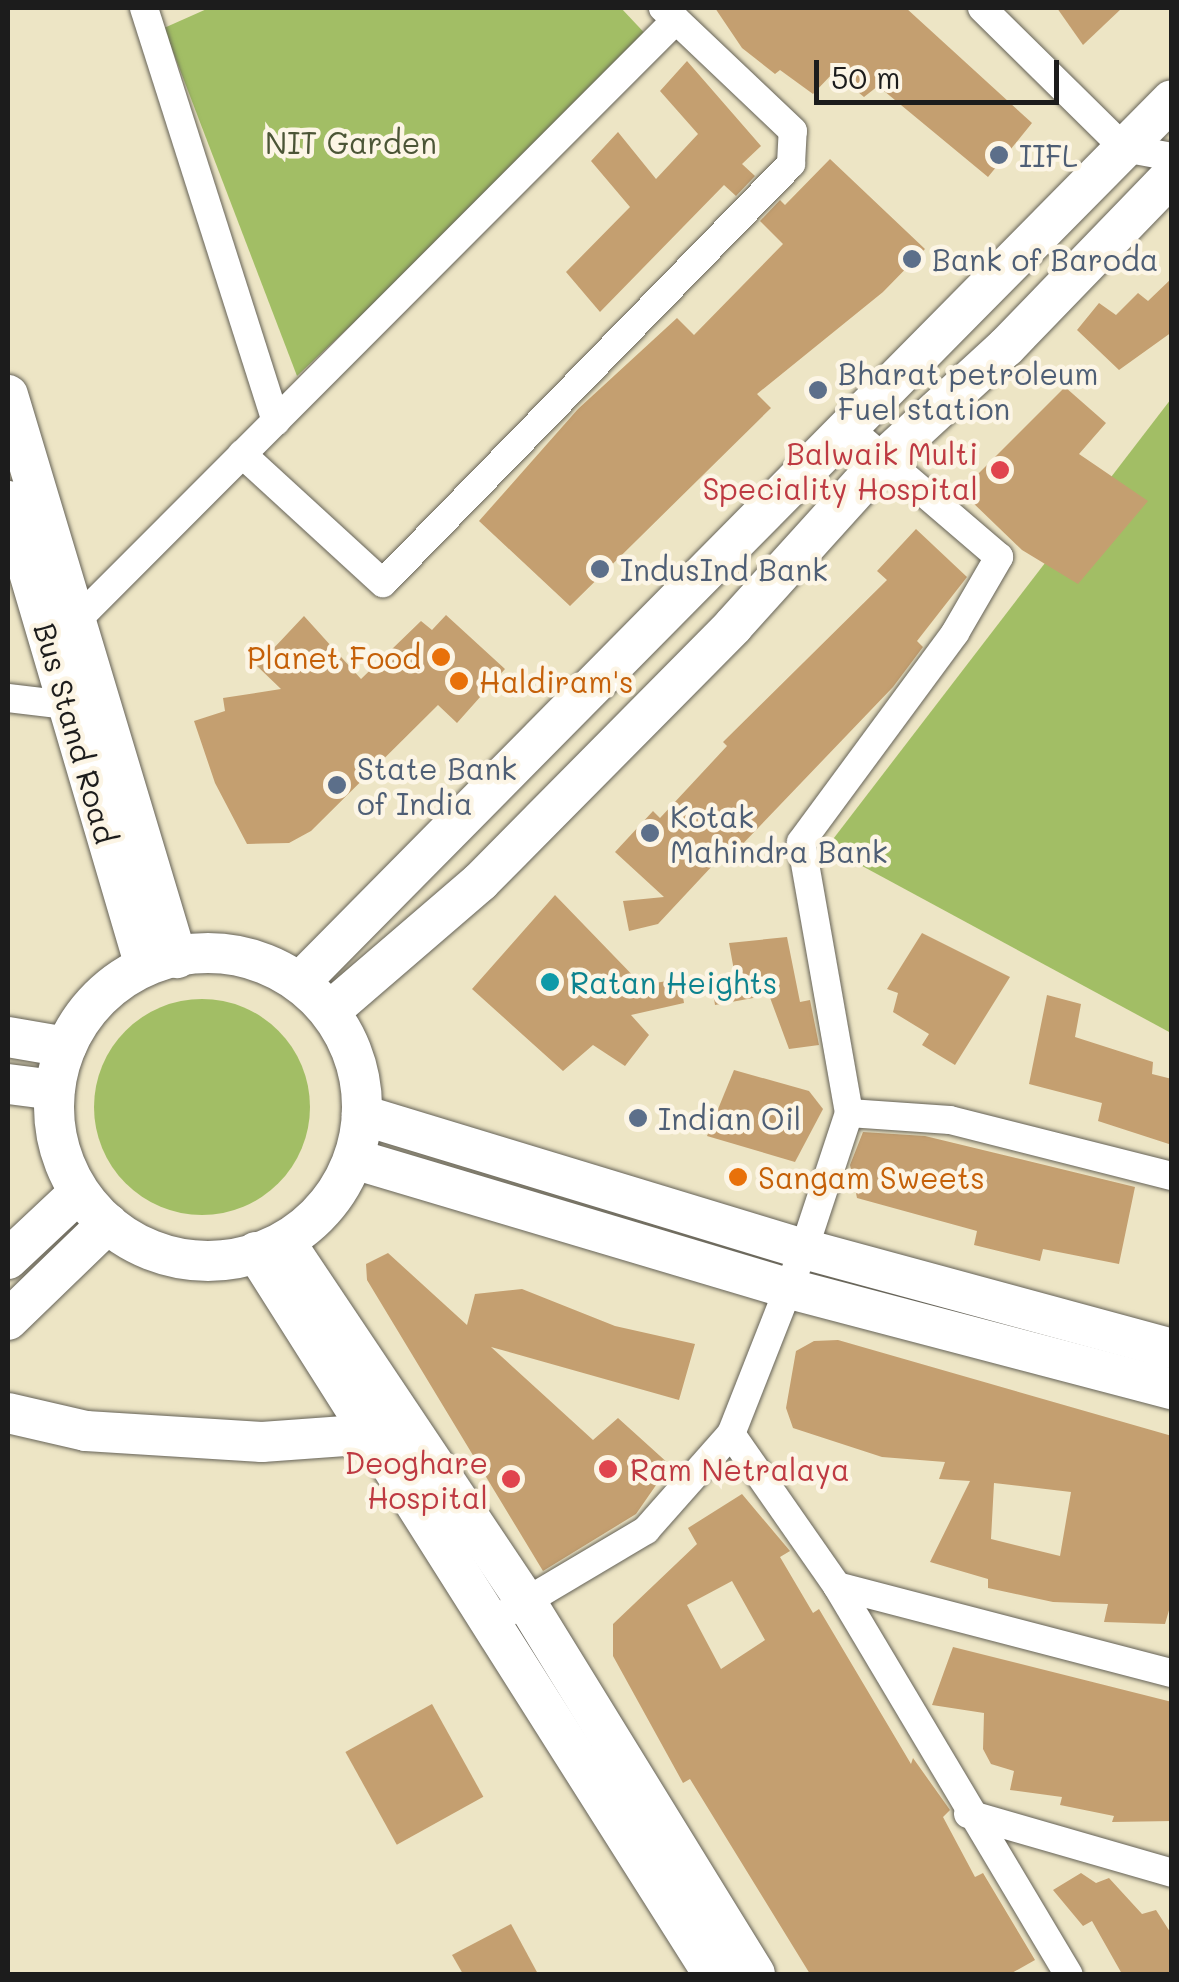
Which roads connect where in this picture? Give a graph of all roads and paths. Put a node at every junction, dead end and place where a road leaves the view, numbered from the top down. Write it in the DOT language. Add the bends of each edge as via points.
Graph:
graph roads {
  1 [pos="144,8"];
  2 [pos="983,8"];
  3 [pos="669,14"];
  4 [pos="1172,100"];
  5 [pos="1124,148"];
  6 [pos="1172,157"];
  7 [pos="1172,175"];
  8 [pos="8,396"];
  9 [pos="276,421"];
  10 [pos="851,430"];
  11 [pos="242,454"];
  12 [pos="884,458"];
  13 [pos="8,501"];
  14 [pos="62,636"];
  15 [pos="8,698"];
  16 [pos="67,705"];
  17 [pos="161,962"];
  18 [pos="300,982"];
  19 [pos="330,1011"];
  20 [pos="8,1037"];
  21 [pos="66,1047"];
  22 [pos="8,1084"];
  23 [pos="54,1090"];
  24 [pos="849,1114"];
  25 [pos="362,1115"];
  26 [pos="354,1159"];
  27 [pos="1172,1176"];
  28 [pos="76,1196"];
  29 [pos="108,1223"];
  30 [pos="270,1247"];
  31 [pos="804,1249"];
  32 [pos="8,1260"];
  33 [pos="790,1289"];
  34 [pos="8,1320"];
  35 [pos="1172,1349"];
  36 [pos="1172,1388"];
  37 [pos="8,1414"];
  38 [pos="405,1417"];
  39 [pos="367,1429"];
  40 [pos="731,1434"];
  41 [pos="836,1586"];
  42 [pos="511,1613"];
  43 [pos="1172,1673"];
  44 [pos="968,1814"];
  45 [pos="1172,1873"];
  46 [pos="714,1974"];
  47 [pos="754,1974"];
  48 [pos="1068,1974"];
  1 -- 9 [label="street"];
  2 -- 5 [label="street"];
  3 -- 9 [label="street"];
  3 -- 11 [label="street" via="793,131 791,164 384,583"];
  4 -- 5 [label="main road"];
  5 -- 6 [label="street"];
  5 -- 10 [label="main road"];
  7 -- 12 [label="main road" via="1006,347"];
  8 -- 14 [label="main road"];
  9 -- 11 [label="street"];
  10 -- 12 [label="street"];
  10 -- 18 [label="main road"];
  11 -- 14 [label="street"];
  12 -- 19 [label="main road" via="733,626 480,882"];
  12 -- 24 [label="street" via="1000,557 955,633 802,842"];
  13 -- 14 [label="main road, Bus Stand Road"];
  14 -- 16 [label="main road, Bus Stand Road"];
  14 -- 17 [label="main road"];
  15 -- 16 [label="street"];
  16 -- 17 [label="main road, Bus Stand Road"];
  17 -- 18 [label="main road" via="201,952 257,960"];
  17 -- 21 [label="main road" via="91,1004"];
  18 -- 19 [label="main road"];
  19 -- 25 [label="main road" via="356,1057"];
  20 -- 21 [label="main road"];
  21 -- 23 [label="main road"];
  22 -- 23 [label="main road"];
  23 -- 28 [label="main road" via="59,1154"];
  24 -- 27 [label="street" via="950,1120"];
  24 -- 31 [label="street"];
  25 -- 26 [label="main road"];
  25 -- 31 [label="main road"];
  26 -- 30 [label="main road" via="328,1206"];
  26 -- 33 [label="main road"];
  28 -- 29 [label="main road"];
  28 -- 32 [label="main road"];
  29 -- 30 [label="main road" via="130,1242 184,1260 232,1260"];
  29 -- 34 [label="main road"];
  30 -- 38 [label="main road"];
  30 -- 39 [label="main road"];
  31 -- 33 [label="street"];
  31 -- 35 [label="main road"];
  33 -- 36 [label="main road"];
  33 -- 40 [label="street"];
  37 -- 39 [label="main road" via="158,1438 311,1442"];
  38 -- 39 [label="main road"];
  38 -- 42 [label="main road"];
  39 -- 42 [label="main road"];
  40 -- 41 [label="street"];
  40 -- 42 [label="street" via="646,1530"];
  41 -- 43 [label="street"];
  41 -- 44 [label="street"];
  42 -- 46 [label="main road"];
  42 -- 47 [label="main road"];
  44 -- 45 [label="street"];
  44 -- 48 [label="street"];
}
